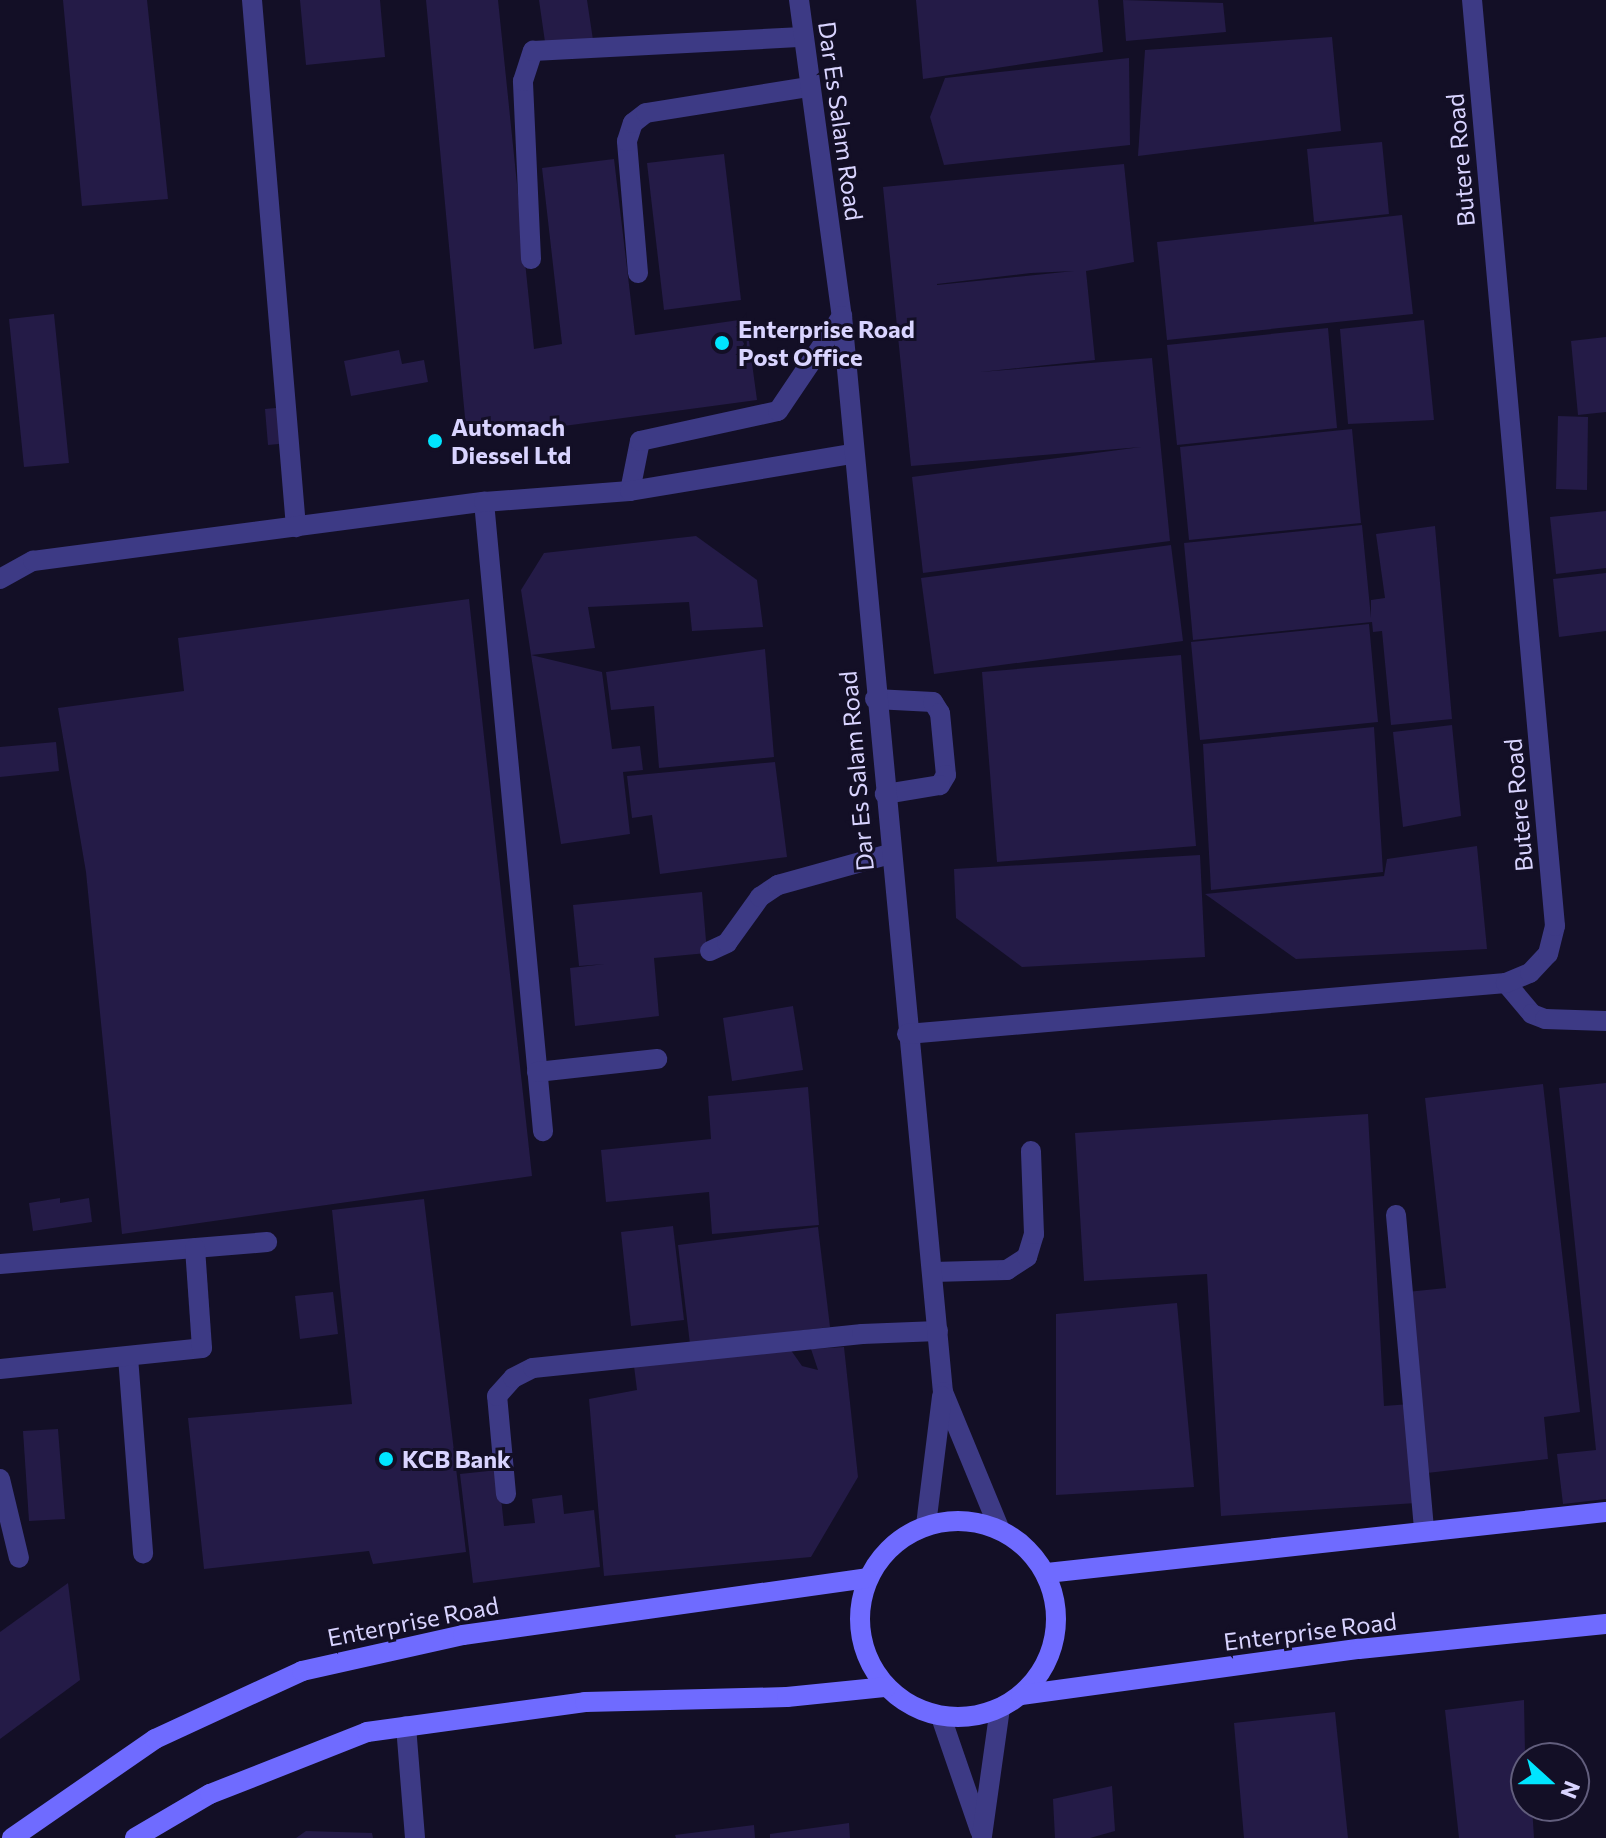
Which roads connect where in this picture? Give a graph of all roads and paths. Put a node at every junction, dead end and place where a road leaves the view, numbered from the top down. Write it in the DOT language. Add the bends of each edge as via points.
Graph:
graph roads {
  1 [pos="252,0"];
  2 [pos="799,0"];
  3 [pos="1472,0"];
  4 [pos="803,37"];
  5 [pos="809,87"];
  6 [pos="531,259"];
  7 [pos="638,273"];
  8 [pos="842,316"];
  9 [pos="852,454"];
  10 [pos="630,491"];
  11 [pos="484,502"];
  12 [pos="296,527"];
  13 [pos="0,579"];
  14 [pos="875,699"];
  15 [pos="885,794"];
  16 [pos="890,854"];
  17 [pos="710,951"];
  18 [pos="1506,983"];
  19 [pos="1606,1021"];
  20 [pos="907,1034"];
  21 [pos="657,1059"];
  22 [pos="537,1072"];
  23 [pos="543,1131"];
  24 [pos="1031,1151"];
  25 [pos="1396,1215"];
  26 [pos="267,1242"];
  27 [pos="195,1248"];
  28 [pos="0,1264"];
  29 [pos="933,1272"];
  30 [pos="938,1331"];
  31 [pos="128,1357"];
  32 [pos="0,1369"];
  33 [pos="943,1392"];
  34 [pos="0,1479"];
  35 [pos="506,1494"];
  36 [pos="1606,1512"];
  37 [pos="926,1525"];
  38 [pos="6,1526"];
  39 [pos="999,1528"];
  40 [pos="1424,1531"];
  41 [pos="143,1553"];
  42 [pos="19,1558"];
  43 [pos="1047,1573"];
  44 [pos="867,1578"];
  45 [pos="1606,1624"];
  46 [pos="886,1687"];
  47 [pos="1021,1695"];
  48 [pos="1000,1708"];
  49 [pos="941,1717"];
  50 [pos="406,1726"];
  51 [pos="982,1837"];
  52 [pos="12,1838"];
  53 [pos="135,1838"];
  54 [pos="415,1838"];
  1 -- 12 [label="street"];
  2 -- 4 [label="street, Dar Es Salam Road"];
  3 -- 18 [label="street, Butere Road" via="1555,926 1548,954 1530,973"];
  4 -- 5 [label="street, Dar Es Salam Road"];
  4 -- 6 [label="street" via="533,51 523,81"];
  5 -- 7 [label="street" via="646,113 633,123 627,141"];
  5 -- 8 [label="street, Dar Es Salam Road"];
  8 -- 9 [label="street, Dar Es Salam Road"];
  8 -- 10 [label="street" via="778,411 640,441"];
  9 -- 10 [label="street"];
  9 -- 14 [label="street, Dar Es Salam Road"];
  10 -- 11 [label="street"];
  11 -- 12 [label="street"];
  11 -- 22 [label="street"];
  12 -- 13 [label="street" via="33,561"];
  14 -- 15 [label="street, Dar Es Salam Road"];
  14 -- 15 [label="street" via="933,702 940,713 946,775 940,785"];
  15 -- 16 [label="street, Dar Es Salam Road"];
  16 -- 17 [label="street" via="778,885 760,897 727,943"];
  16 -- 20 [label="street, Dar Es Salam Road"];
  18 -- 19 [label="street" via="1532,1014 1545,1019"];
  18 -- 20 [label="street, Butere Road"];
  20 -- 29 [label="street, Dar Es Salam Road"];
  21 -- 22 [label="street"];
  22 -- 23 [label="street"];
  24 -- 29 [label="street" via="1034,1234 1027,1257 1007,1270"];
  25 -- 40 [label="street"];
  26 -- 27 [label="street"];
  27 -- 28 [label="street"];
  27 -- 31 [label="street" via="202,1348"];
  29 -- 30 [label="street, Dar Es Salam Road"];
  30 -- 33 [label="street, Dar Es Salam Road"];
  30 -- 35 [label="street" via="533,1368 513,1378 497,1396"];
  31 -- 32 [label="street"];
  31 -- 41 [label="street"];
  33 -- 37 [label="street"];
  33 -- 39 [label="street, Dar Es Salam Road"];
  34 -- 38 [label="street"];
  36 -- 40 [label="main road"];
  37 -- 39 [label="main road" via="963,1519"];
  37 -- 44 [label="main road" via="892,1545"];
  38 -- 42 [label="street"];
  39 -- 43 [label="main road" via="1027,1547"];
  40 -- 43 [label="main road"];
  43 -- 47 [label="main road" via="1057,1616 1048,1660"];
  44 -- 46 [label="main road" via="860,1635 869,1664"];
  44 -- 52 [label="main road, Enterprise Road" via="463,1635 302,1671 155,1739"];
  45 -- 47 [label="main road, Enterprise Road" via="1359,1649"];
  46 -- 49 [label="main road" via="911,1707"];
  46 -- 50 [label="main road" via="787,1697 585,1702"];
  47 -- 48 [label="main road"];
  48 -- 49 [label="main road" via="971,1718"];
  48 -- 51 [label="street"];
  49 -- 51 [label="street"];
  50 -- 53 [label="main road" via="367,1732 281,1762 210,1794"];
  50 -- 54 [label="street"];
}
